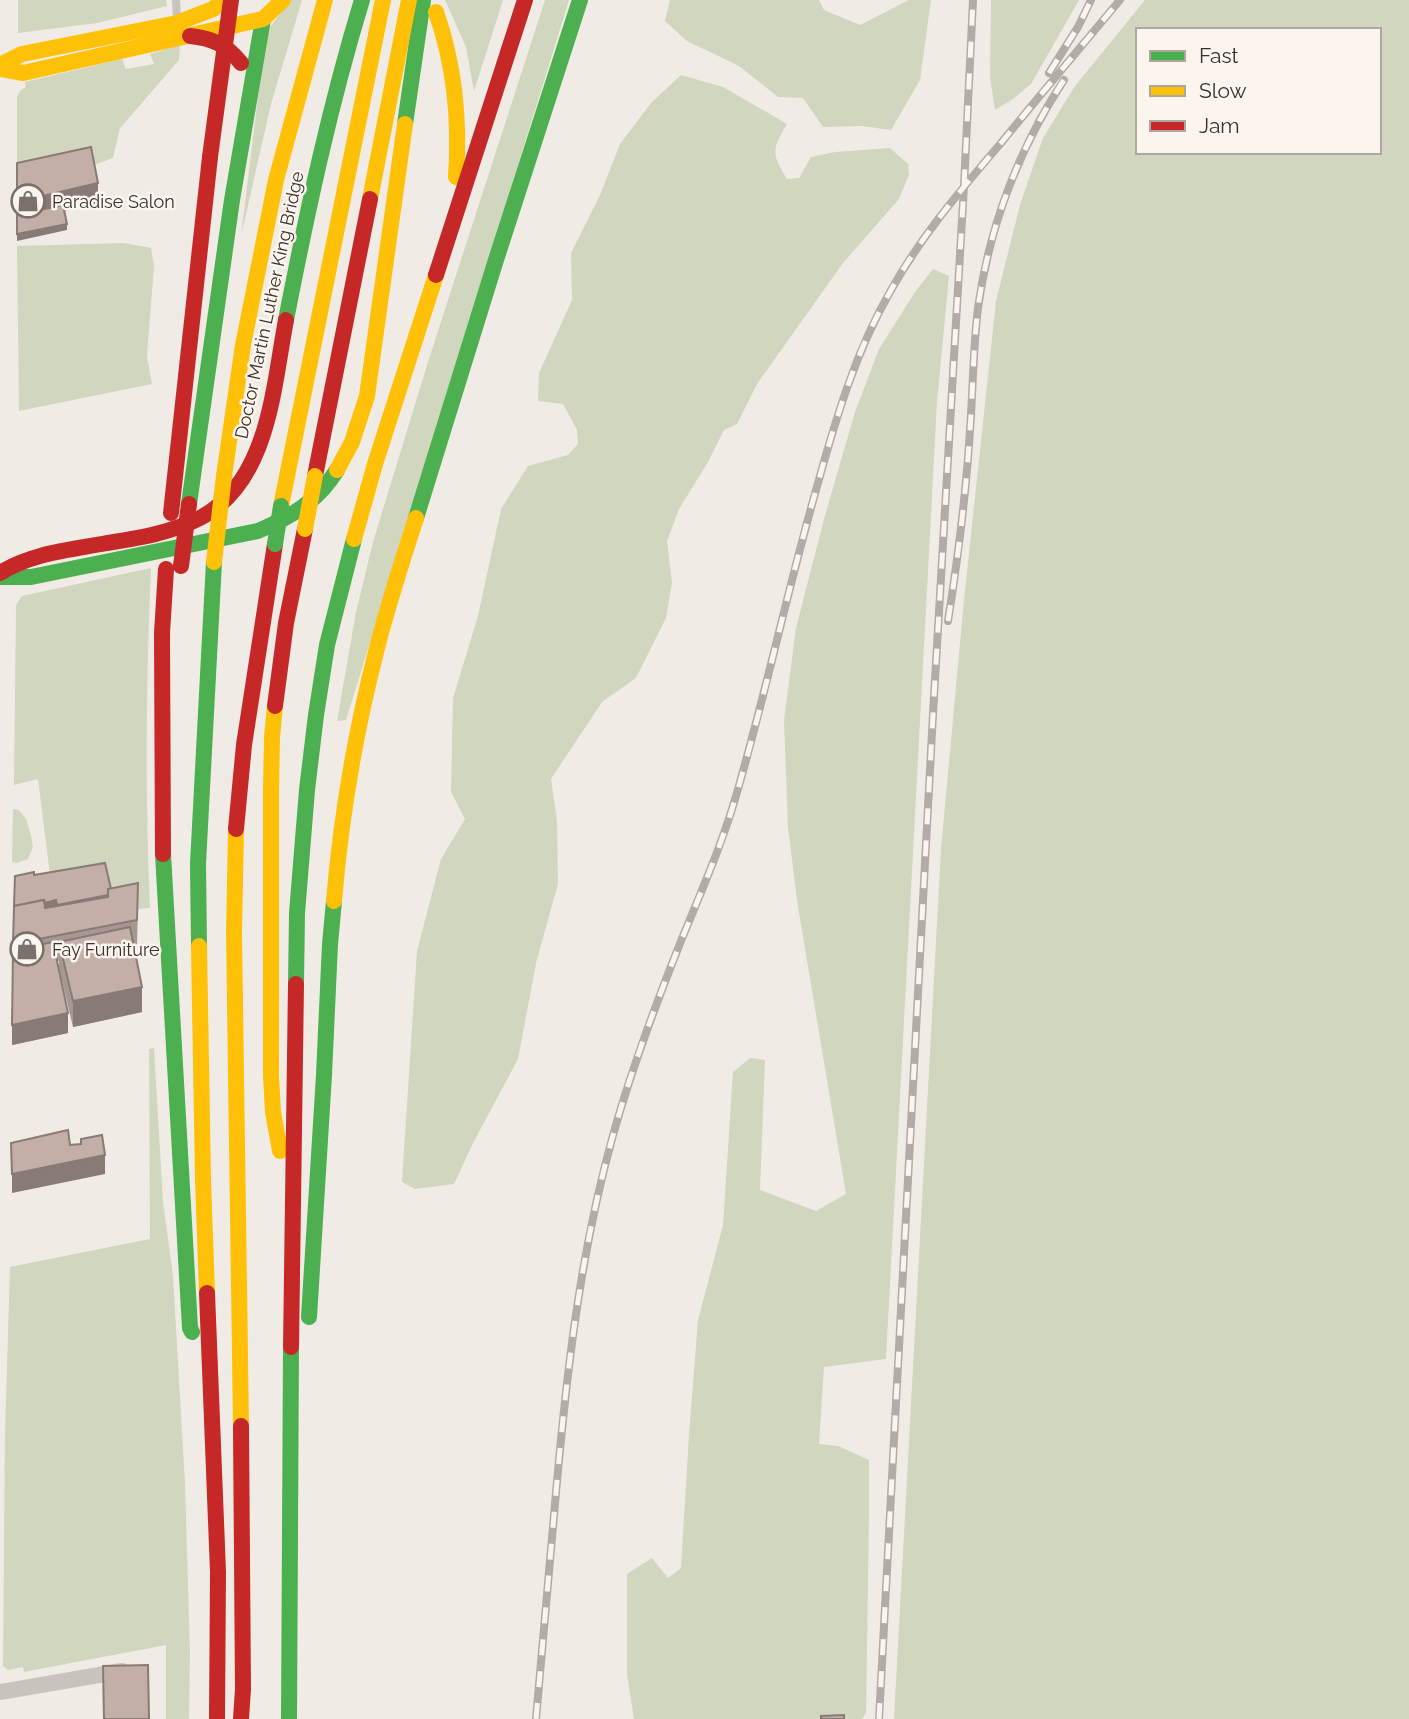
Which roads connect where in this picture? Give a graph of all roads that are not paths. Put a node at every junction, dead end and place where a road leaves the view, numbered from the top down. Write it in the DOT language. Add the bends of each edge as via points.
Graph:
graph roads {
  1 [pos="176,0"];
  2 [pos="224,0"];
  3 [pos="231,0"];
  4 [pos="270,0"];
  5 [pos="283,0"];
  6 [pos="325,0"];
  7 [pos="362,0"];
  8 [pos="383,0"];
  9 [pos="409,0"];
  10 [pos="423,0"];
  11 [pos="525,0"];
  12 [pos="580,0"];
  13 [pos="436,12"];
  14 [pos="263,19"];
  15 [pos="177,23"];
  16 [pos="190,36"];
  17 [pos="0,67"];
  18 [pos="249,93"];
  19 [pos="451,225"];
  20 [pos="174,568"];
  21 [pos="0,575"];
  22 [pos="292,1201"];
  23 [pos="292,1366"];
  24 [pos="210,1369"];
  25 [pos="139,1668"];
  26 [pos="0,1692"];
  27 [pos="217,1719"];
  28 [pos="241,1719"];
  29 [pos="289,1719"];
  1 -- 15 [label="lane"];
  2 -- 15 [label="main road"];
  3 -- 20 [label="main road, bridge" via="171,513"];
  4 -- 14 [label="main road"];
  5 -- 14 [label="main road"];
  6 -- 24 [label="main road, bridge" via="276,180 243,345 214,562 198,864"];
  7 -- 21 [label="main road, Doctor Martin Luther King Bridge" via="313,186 265,433 251,467 204,517 157,533 25,559"];
  8 -- 28 [label="main road, bridge" via="281,506 243,745 235,837"];
  9 -- 22 [label="main road, bridge" via="277,684 271,789 271,1076 273,1112"];
  10 -- 21 [label="main road, Doctor Martin Luther King Bridge" via="367,396 345,457 319,495 300,512 258,531 30,577"];
  11 -- 19 [label="main road"];
  12 -- 23 [label="main road" via="402,562 357,733 339,843 330,944 308,1328"];
  13 -- 19 [label="main road" via="456,83 459,130"];
  14 -- 16 [label="main road"];
  14 -- 18 [label="main road"];
  15 -- 17 [label="main road" via="22,54"];
  16 -- 17 [label="main road" via="23,72"];
  16 -- 18 [label="main road" via="211,38 236,55"];
  18 -- 20 [label="main road, bridge" via="189,504"];
  19 -- 22 [label="main road" via="374,464 327,645 307,790 297,913"];
  20 -- 24 [label="main road" via="163,719 163,853 190,1328"];
  22 -- 23 [label="main road"];
  23 -- 29 [label="main road"];
  24 -- 27 [label="main road" via="218,1572"];
  25 -- 26 [label="street"];
}
